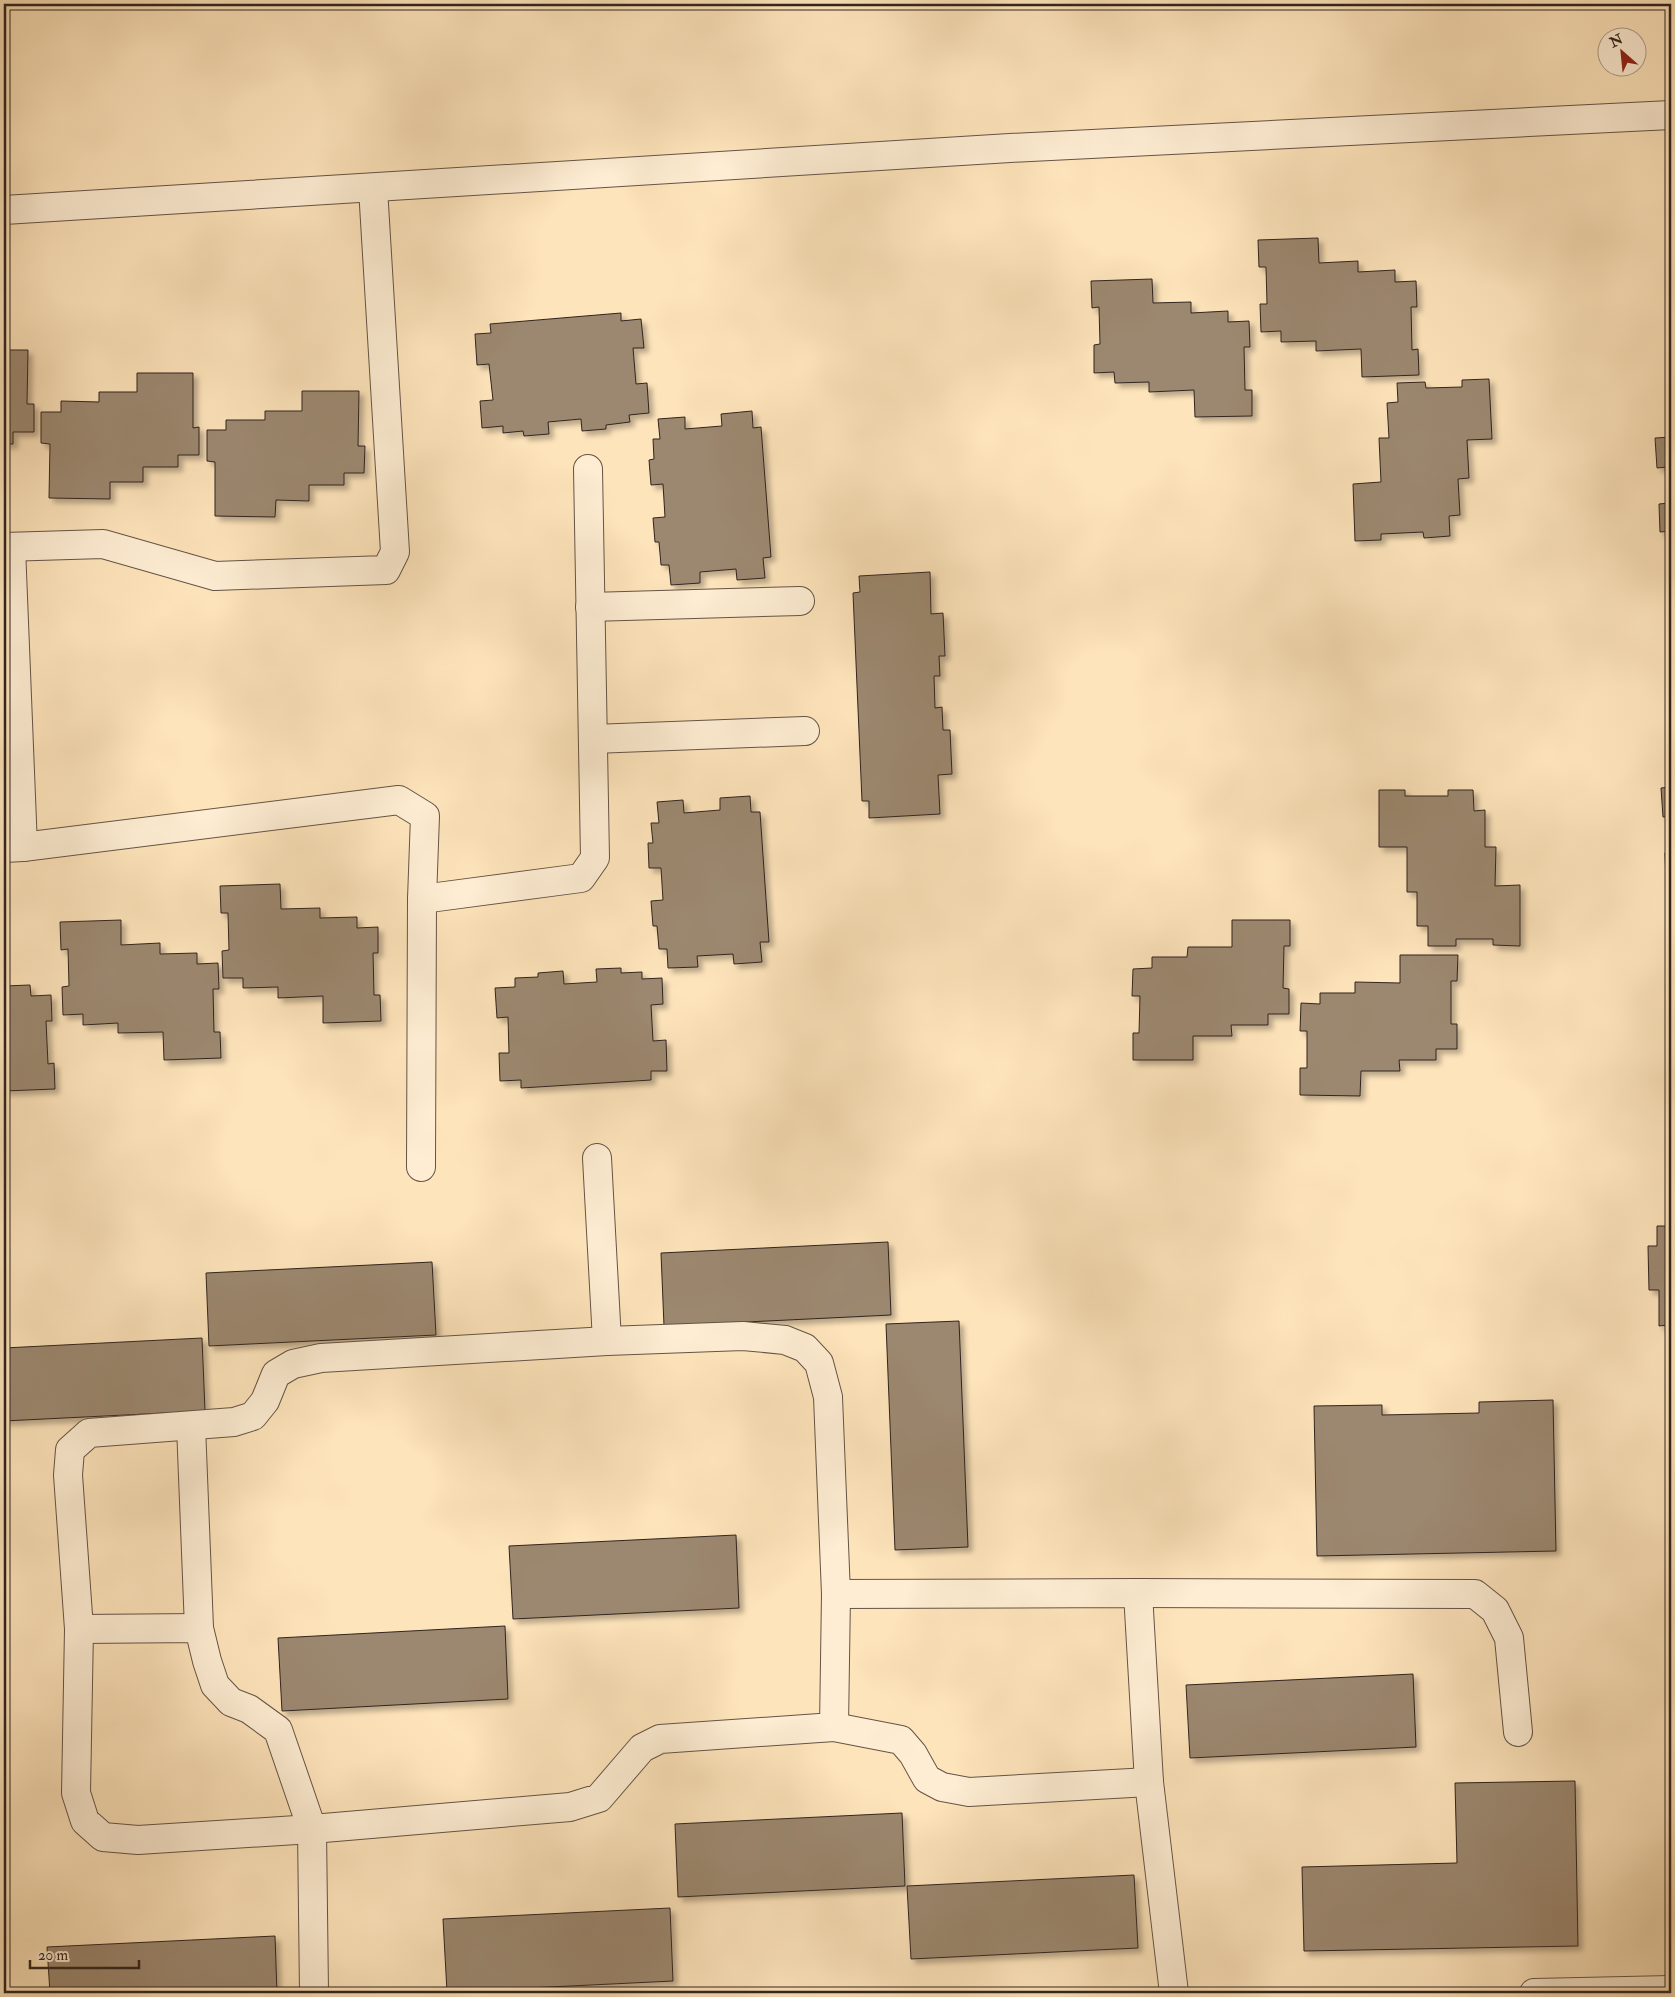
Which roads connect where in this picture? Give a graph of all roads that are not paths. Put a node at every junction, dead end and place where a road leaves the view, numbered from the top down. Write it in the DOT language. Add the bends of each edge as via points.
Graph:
graph roads {
  1 [pos="1671,115"];
  2 [pos="373,188"];
  3 [pos="4,210"];
  4 [pos="588,469"];
  5 [pos="7,547"];
  6 [pos="800,601"];
  7 [pos="590,608"];
  8 [pos="805,731"];
  9 [pos="593,739"];
  10 [pos="14,847"];
  11 [pos="422,899"];
  12 [pos="597,1158"];
  13 [pos="421,1167"];
  14 [pos="607,1341"];
  15 [pos="191,1426"];
  16 [pos="1138,1593"];
  17 [pos="836,1594"];
  18 [pos="79,1628"];
  19 [pos="199,1628"];
  20 [pos="834,1726"];
  21 [pos="1518,1732"];
  22 [pos="1149,1782"];
  23 [pos="312,1829"];
  24 [pos="1671,1990"];
  25 [pos="1643,1991"];
  26 [pos="314,1993"];
  27 [pos="1174,1993"];
  28 [pos="1534,1993"];
  1 -- 2 [label="street" via="1010,148"];
  2 -- 3 [label="street"];
  2 -- 5 [label="street" via="395,552 386,570 215,576 103,544"];
  4 -- 7 [label="street"];
  5 -- 10 [label="street"];
  6 -- 7 [label="street"];
  7 -- 9 [label="street"];
  8 -- 9 [label="street"];
  9 -- 11 [label="street" via="595,858 581,878"];
  10 -- 11 [label="street" via="399,800 425,816"];
  11 -- 13 [label="street"];
  12 -- 14 [label="street"];
  14 -- 15 [label="street" via="321,1358 293,1364 276,1374 265,1400 253,1416 234,1422"];
  14 -- 17 [label="street" via="743,1336 785,1340 805,1348 819,1363 828,1397"];
  15 -- 18 [label="street" via="89,1433 70,1450 68,1475"];
  15 -- 19 [label="street"];
  16 -- 17 [label="street"];
  16 -- 21 [label="street" via="1475,1594 1495,1610 1509,1638"];
  16 -- 22 [label="street"];
  17 -- 20 [label="street"];
  18 -- 19 [label="street"];
  18 -- 23 [label="street" via="76,1793 85,1821 103,1837 138,1840"];
  19 -- 23 [label="street" via="214,1685 230,1702 249,1709 278,1730"];
  20 -- 22 [label="street" via="901,1740 927,1779 942,1787 969,1792"];
  20 -- 23 [label="street" via="660,1739 642,1748 599,1798 570,1807"];
  22 -- 27 [label="street"];
  23 -- 26 [label="street"];
  24 -- 25 [label="street"];
  25 -- 28 [label="street"];
}
